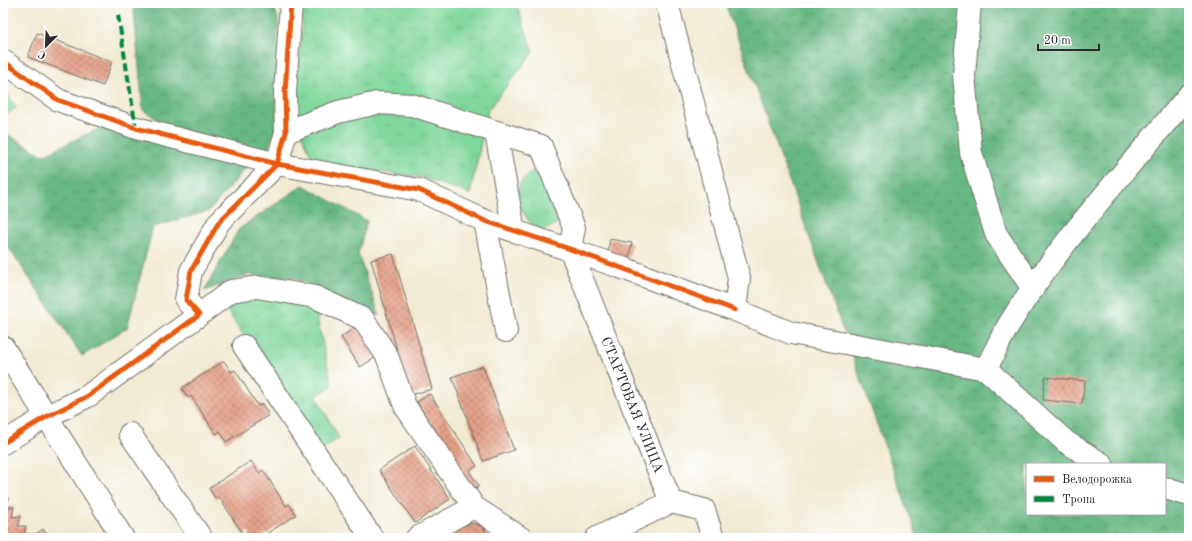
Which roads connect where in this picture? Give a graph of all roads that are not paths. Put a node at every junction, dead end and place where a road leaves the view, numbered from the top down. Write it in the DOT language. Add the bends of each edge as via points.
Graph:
graph roads {
  1 [pos="291,3"];
  2 [pos="667,3"];
  3 [pos="970,3"];
  4 [pos="3,61"];
  5 [pos="1189,95"];
  6 [pos="286,132"];
  7 [pos="496,133"];
  8 [pos="277,164"];
  9 [pos="485,221"];
  10 [pos="514,231"];
  11 [pos="570,249"];
  12 [pos="1033,289"];
  13 [pos="735,310"];
  14 [pos="199,315"];
  15 [pos="506,331"];
  16 [pos="244,346"];
  17 [pos="3,347"];
  18 [pos="986,369"];
  19 [pos="46,417"];
  20 [pos="130,434"];
  21 [pos="3,443"];
  22 [pos="1100,463"];
  23 [pos="1166,488"];
  24 [pos="1189,495"];
  25 [pos="671,502"];
  26 [pos="474,507"];
  27 [pos="123,538"];
  28 [pos="201,538"];
  29 [pos="372,538"];
  30 [pos="418,538"];
  31 [pos="521,538"];
  32 [pos="597,538"];
  33 [pos="713,538"];
  1 -- 6 [label="street" via="285,94"];
  2 -- 13 [label="street" via="739,278"];
  3 -- 12 [label="street" via="964,75 971,153 996,234"];
  4 -- 8 [label="street" via="58,100 136,128"];
  5 -- 12 [label="street" via="1086,217"];
  6 -- 7 [label="street" via="338,112 377,103 412,105"];
  6 -- 8 [label="street"];
  7 -- 10 [label="street"];
  7 -- 11 [label="street" via="540,146 574,228"];
  8 -- 9 [label="street" via="419,190"];
  8 -- 14 [label="street" via="220,222 192,271 186,300"];
  9 -- 10 [label="street"];
  9 -- 15 [label="street"];
  10 -- 11 [label="street"];
  11 -- 13 [label="street"];
  11 -- 25 [label="street, СТАРТОВАЯ УЛИЦА"];
  12 -- 18 [label="street" via="1008,327"];
  13 -- 18 [label="street" via="791,333"];
  14 -- 19 [label="street" via="88,396"];
  14 -- 26 [label="street" via="231,291 257,286 315,297 363,319 387,356 405,406"];
  16 -- 29 [label="street"];
  17 -- 19 [label="street"];
  18 -- 22 [label="street" via="1066,442"];
  19 -- 21 [label="street"];
  19 -- 27 [label="street"];
  20 -- 28 [label="street"];
  23 -- 24 [label="street"];
  25 -- 32 [label="street"];
  25 -- 33 [label="street" via="704,510"];
  26 -- 30 [label="street"];
  26 -- 31 [label="street"];
}
